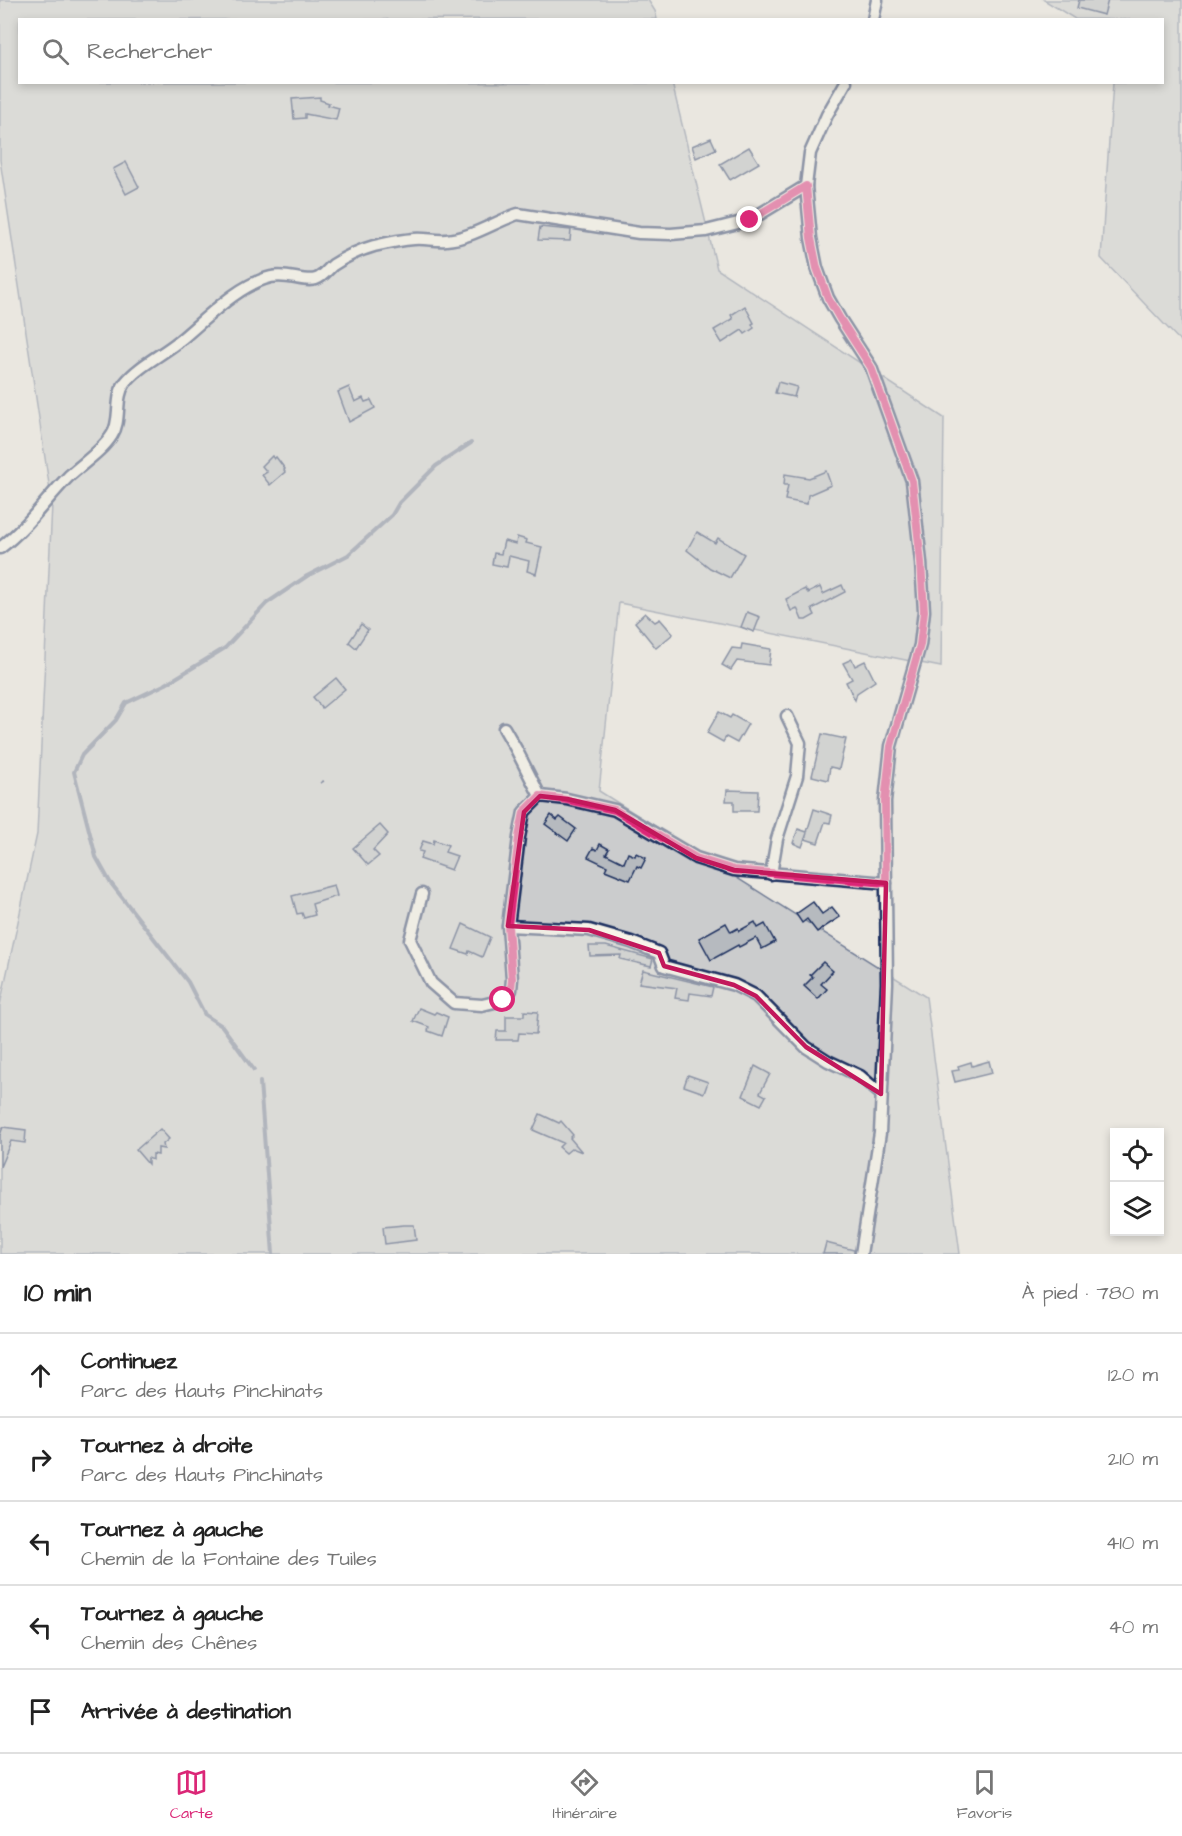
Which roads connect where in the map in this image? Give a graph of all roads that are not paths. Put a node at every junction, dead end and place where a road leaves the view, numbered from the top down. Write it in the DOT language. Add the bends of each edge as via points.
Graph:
graph roads {
  1 [pos="877,0"];
  2 [pos="873,18"];
  3 [pos="845,84"];
  4 [pos="806,186"];
  5 [pos="0,548"];
  6 [pos="787,716"];
  7 [pos="504,728"];
  8 [pos="540,796"];
  9 [pos="771,874"];
  10 [pos="886,883"];
  11 [pos="422,894"];
  12 [pos="508,926"];
  13 [pos="881,1094"];
  14 [pos="861,1254"];
  1 -- 2 [label="street"];
  3 -- 4 [label="street" via="810,153"];
  4 -- 5 [label="street" via="750,220 706,231 639,233 518,214 467,236 374,246 351,255 318,278 286,275 251,285 218,307 125,384 109,440"];
  4 -- 10 [label="street" via="817,268 828,298 871,367 912,481 924,611 920,645 891,746 885,801"];
  6 -- 9 [label="street" via="800,743 798,776 777,839"];
  7 -- 8 [label="street"];
  8 -- 9 [label="street" via="615,810 696,858 734,870"];
  8 -- 12 [label="street" via="524,812"];
  9 -- 10 [label="street"];
  10 -- 13 [label="street" via="887,983"];
  11 -- 12 [label="street" via="410,940 431,983 453,1003 482,1005 503,1000 511,990"];
  12 -- 13 [label="street" via="589,930 659,953 664,966 734,985 756,996 806,1047 860,1076"];
  13 -- 14 [label="street"];
}
